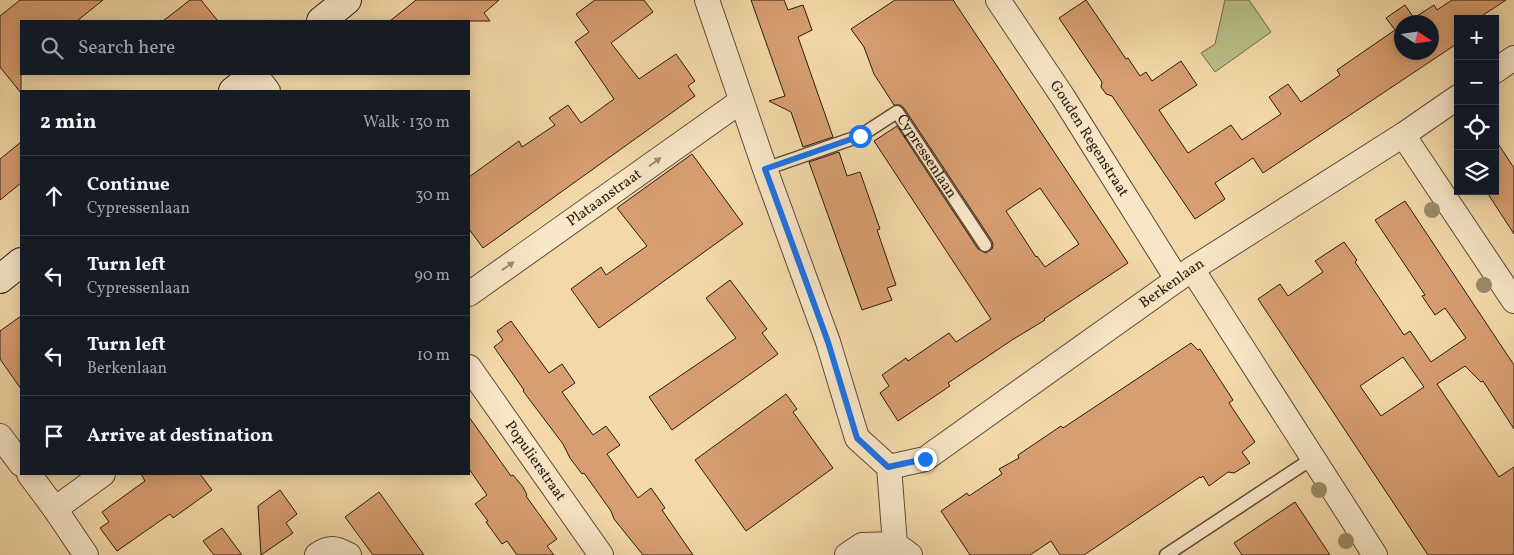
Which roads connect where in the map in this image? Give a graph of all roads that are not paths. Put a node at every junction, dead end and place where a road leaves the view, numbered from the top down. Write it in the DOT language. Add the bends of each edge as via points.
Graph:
graph roads {
  1 [pos="347,0"];
  2 [pos="707,0"];
  3 [pos="998,0"];
  4 [pos="322,20"];
  5 [pos="1514,58"];
  6 [pos="1499,68"];
  7 [pos="254,75"];
  8 [pos="256,75"];
  9 [pos="234,90"];
  10 [pos="267,90"];
  11 [pos="1454,100"];
  12 [pos="741,101"];
  13 [pos="1403,135"];
  14 [pos="765,169"];
  15 [pos="985,245"];
  16 [pos="20,263"];
  17 [pos="1185,274"];
  18 [pos="0,279"];
  19 [pos="470,293"];
  20 [pos="1514,302"];
  21 [pos="470,368"];
  22 [pos="0,436"];
  23 [pos="1313,458"];
  24 [pos="20,463"];
  25 [pos="888,467"];
  26 [pos="30,475"];
  27 [pos="102,475"];
  28 [pos="55,508"];
  29 [pos="902,550"];
  30 [pos="86,555"];
  31 [pos="317,555"];
  32 [pos="349,555"];
  33 [pos="601,555"];
  34 [pos="847,555"];
  35 [pos="1166,555"];
  36 [pos="1375,555"];
  1 -- 4 [label="street"];
  2 -- 12 [label="street"];
  3 -- 17 [label="street, Gouden Regenstraat"];
  5 -- 6 [label="street"];
  7 -- 9 [label="street"];
  8 -- 10 [label="street"];
  11 -- 13 [label="street, Berkenlaan"];
  12 -- 14 [label="street"];
  19 -- 12 [label="street, Plataanstraat, one-way"];
  13 -- 17 [label="street, Berkenlaan"];
  13 -- 20 [label="street"];
  14 -- 15 [label="lane, Cypressenlaan" via="860,136 897,112"];
  14 -- 25 [label="street" via="828,342 857,438"];
  16 -- 18 [label="street"];
  17 -- 23 [label="street, Gouden Regenstraat"];
  17 -- 25 [label="street, Berkenlaan" via="925,459"];
  21 -- 33 [label="street, Populierstraat"];
  22 -- 24 [label="street"];
  23 -- 35 [label="lane"];
  23 -- 36 [label="street, Gouden Regenstraat"];
  25 -- 29 [label="street"];
  26 -- 28 [label="street"];
  27 -- 28 [label="street"];
  28 -- 30 [label="street"];
  29 -- 34 [label="street" via="862,545"];
  31 -- 32 [label="street" via="323,550 336,548"];
}
